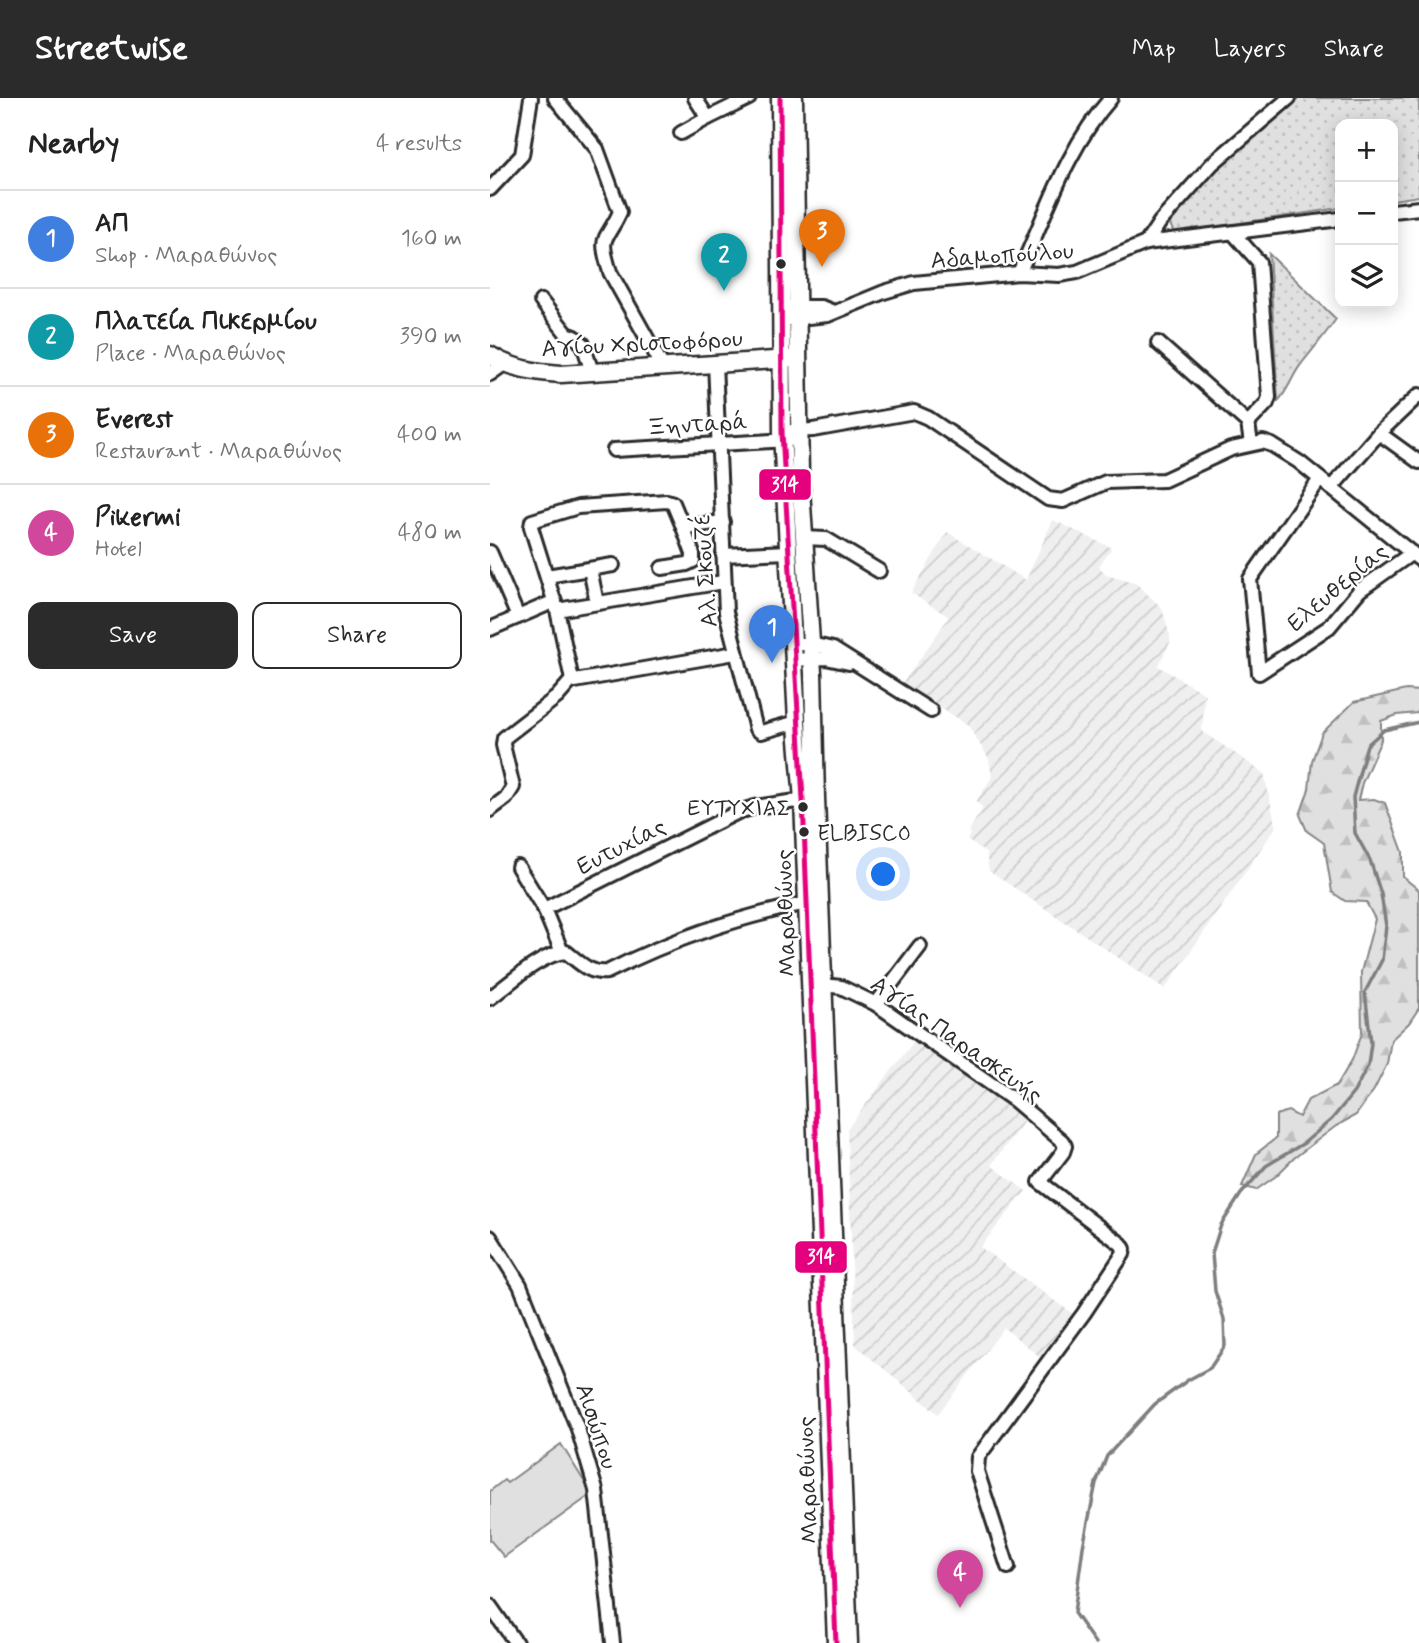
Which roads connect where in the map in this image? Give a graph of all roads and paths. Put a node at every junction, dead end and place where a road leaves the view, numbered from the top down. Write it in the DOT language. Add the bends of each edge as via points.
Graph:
graph roads {
  1 [pos="531,98"];
  2 [pos="555,98"];
  3 [pos="695,98"];
  4 [pos="749,98"];
  5 [pos="780,98"];
  6 [pos="794,98"];
  7 [pos="1289,98"];
  8 [pos="1102,100"];
  9 [pos="708,118"];
  10 [pos="681,133"];
  11 [pos="490,189"];
  12 [pos="1419,208"];
  13 [pos="1398,211"];
  14 [pos="1335,220"];
  15 [pos="1234,234"];
  16 [pos="1146,243"];
  17 [pos="1019,273"];
  18 [pos="541,301"];
  19 [pos="780,313"];
  20 [pos="798,313"];
  21 [pos="1158,343"];
  22 [pos="490,355"];
  23 [pos="799,358"];
  24 [pos="781,359"];
  25 [pos="715,363"];
  26 [pos="504,364"];
  27 [pos="663,367"];
  28 [pos="592,372"];
  29 [pos="490,374"];
  30 [pos="1419,395"];
  31 [pos="1248,423"];
  32 [pos="1379,433"];
  33 [pos="800,435"];
  34 [pos="782,436"];
  35 [pos="718,444"];
  36 [pos="1251,444"];
  37 [pos="614,450"];
  38 [pos="1419,462"];
  39 [pos="1320,479"];
  40 [pos="1331,488"];
  41 [pos="723,522"];
  42 [pos="683,527"];
  43 [pos="804,538"];
  44 [pos="490,552"];
  45 [pos="788,552"];
  46 [pos="723,555"];
  47 [pos="1415,556"];
  48 [pos="613,565"];
  49 [pos="662,568"];
  50 [pos="590,569"];
  51 [pos="879,571"];
  52 [pos="547,576"];
  53 [pos="723,582"];
  54 [pos="597,603"];
  55 [pos="556,606"];
  56 [pos="519,617"];
  57 [pos="490,629"];
  58 [pos="811,651"];
  59 [pos="793,652"];
  60 [pos="735,653"];
  61 [pos="572,680"];
  62 [pos="931,711"];
  63 [pos="797,722"];
  64 [pos="803,800"];
  65 [pos="490,810"];
  66 [pos="518,867"];
  67 [pos="807,903"];
  68 [pos="544,909"];
  69 [pos="920,946"];
  70 [pos="562,952"];
  71 [pos="823,985"];
  72 [pos="490,998"];
  73 [pos="876,1004"];
  74 [pos="490,1237"];
  75 [pos="1008,1567"];
  76 [pos="490,1606"];
  77 [pos="516,1643"];
  78 [pos="613,1643"];
  79 [pos="836,1643"];
  80 [pos="849,1643"];
  1 -- 11 [label="street" via="522,155"];
  2 -- 27 [label="street" via="603,160 620,212 605,238 605,257"];
  3 -- 9 [label="street"];
  4 -- 9 [label="street"];
  5 -- 19 [label="main road, Μαραθώνος"];
  6 -- 20 [label="main road, Μαραθώνος"];
  7 -- 16 [label="street" via="1212,164"];
  8 -- 17 [label="street" via="1071,152"];
  9 -- 10 [label="street"];
  12 -- 13 [label="street"];
  14 -- 15 [label="street, Αδαμοπούλου"];
  15 -- 16 [label="street, Αδαμοπούλου"];
  15 -- 31 [label="street" via="1259,262 1269,397"];
  16 -- 17 [label="street, Αδαμοπούλου" via="1077,272"];
  17 -- 20 [label="street, Αδαμοπούλου" via="914,283 834,312 821,307"];
  18 -- 28 [label="street" via="567,334 583,344"];
  19 -- 20 [label="street, Αδαμοπούλου"];
  19 -- 24 [label="main road, Μαραθώνος"];
  20 -- 23 [label="main road, Μαραθώνος"];
  21 -- 31 [label="street"];
  22 -- 26 [label="main road, Αγίου Χριστοφόρου"];
  23 -- 24 [label="main road, Αγίου Χριστοφόρου"];
  23 -- 33 [label="main road, Μαραθώνος"];
  24 -- 25 [label="main road, Αγίου Χριστοφόρου"];
  24 -- 34 [label="main road, Μαραθώνος"];
  25 -- 27 [label="main road, Αγίου Χριστοφόρου"];
  25 -- 35 [label="street, Αλ. Σκουζέ"];
  26 -- 28 [label="main road, Αγίου Χριστοφόρου" via="545,373"];
  26 -- 29 [label="street"];
  27 -- 28 [label="main road, Αγίου Χριστοφόρου"];
  30 -- 32 [label="street"];
  31 -- 36 [label="street"];
  32 -- 38 [label="street"];
  32 -- 40 [label="street"];
  33 -- 34 [label="street, Ξηνταρά"];
  33 -- 36 [label="street, Ξηνταρά" via="914,412 1058,502 1106,482 1164,480"];
  33 -- 43 [label="main road, Μαραθώνος"];
  34 -- 35 [label="street, Ξηνταρά"];
  34 -- 45 [label="main road, Μαραθώνος"];
  35 -- 37 [label="street, Ξηνταρά"];
  35 -- 41 [label="street, Αλ. Σκουζέ"];
  36 -- 39 [label="street" via="1272,445"];
  39 -- 40 [label="street"];
  39 -- 47 [label="street, Ελευθερίας" via="1250,579 1259,673 1329,627 1360,590"];
  40 -- 47 [label="street"];
  41 -- 42 [label="street"];
  41 -- 46 [label="street, Αλ. Σκουζέ"];
  42 -- 49 [label="street" via="693,561"];
  42 -- 52 [label="street" via="676,507 667,501 578,507 534,519 531,527"];
  43 -- 51 [label="street" via="827,540"];
  43 -- 58 [label="main road, Μαραθώνος"];
  44 -- 56 [label="street"];
  45 -- 46 [label="street"];
  45 -- 59 [label="main road, Μαραθώνος"];
  46 -- 53 [label="street, Αλ. Σκουζέ"];
  48 -- 50 [label="street"];
  50 -- 52 [label="street"];
  50 -- 54 [label="street"];
  52 -- 55 [label="street"];
  53 -- 54 [label="street"];
  53 -- 60 [label="street, Αλ. Σκουζέ"];
  54 -- 55 [label="street"];
  55 -- 56 [label="street"];
  55 -- 61 [label="street"];
  56 -- 57 [label="street"];
  58 -- 59 [label="street"];
  58 -- 62 [label="street" via="859,666"];
  58 -- 71 [label="main road, Μαραθώνος"];
  59 -- 63 [label="main road, Μαραθώνος"];
  60 -- 61 [label="street"];
  60 -- 63 [label="street, Αλ. Σκουζέ" via="756,730"];
  61 -- 65 [label="street" via="504,738 513,787 506,799"];
  63 -- 64 [label="main road, Μαραθώνος"];
  64 -- 67 [label="main road, Μαραθώνος"];
  64 -- 68 [label="street, Ευτυχίας" via="738,812"];
  66 -- 68 [label="street"];
  67 -- 70 [label="street" via="720,924 671,941 607,972 590,970"];
  67 -- 79 [label="main road, Μαραθώνος"];
  68 -- 70 [label="street"];
  69 -- 73 [label="street"];
  70 -- 72 [label="street" via="538,963"];
  71 -- 73 [label="street, Αγίας Παρασκευής" via="841,987"];
  71 -- 80 [label="main road, Μαραθώνος"];
  73 -- 75 [label="street, Αγίας Παρασκευής" via="1014,1100 1061,1140 1063,1152 1040,1182 1121,1244 1124,1252 978,1457 977,1471"];
  74 -- 78 [label="street, Αισώπου" via="520,1285 579,1429 596,1490"];
  76 -- 77 [label="street"];
}
